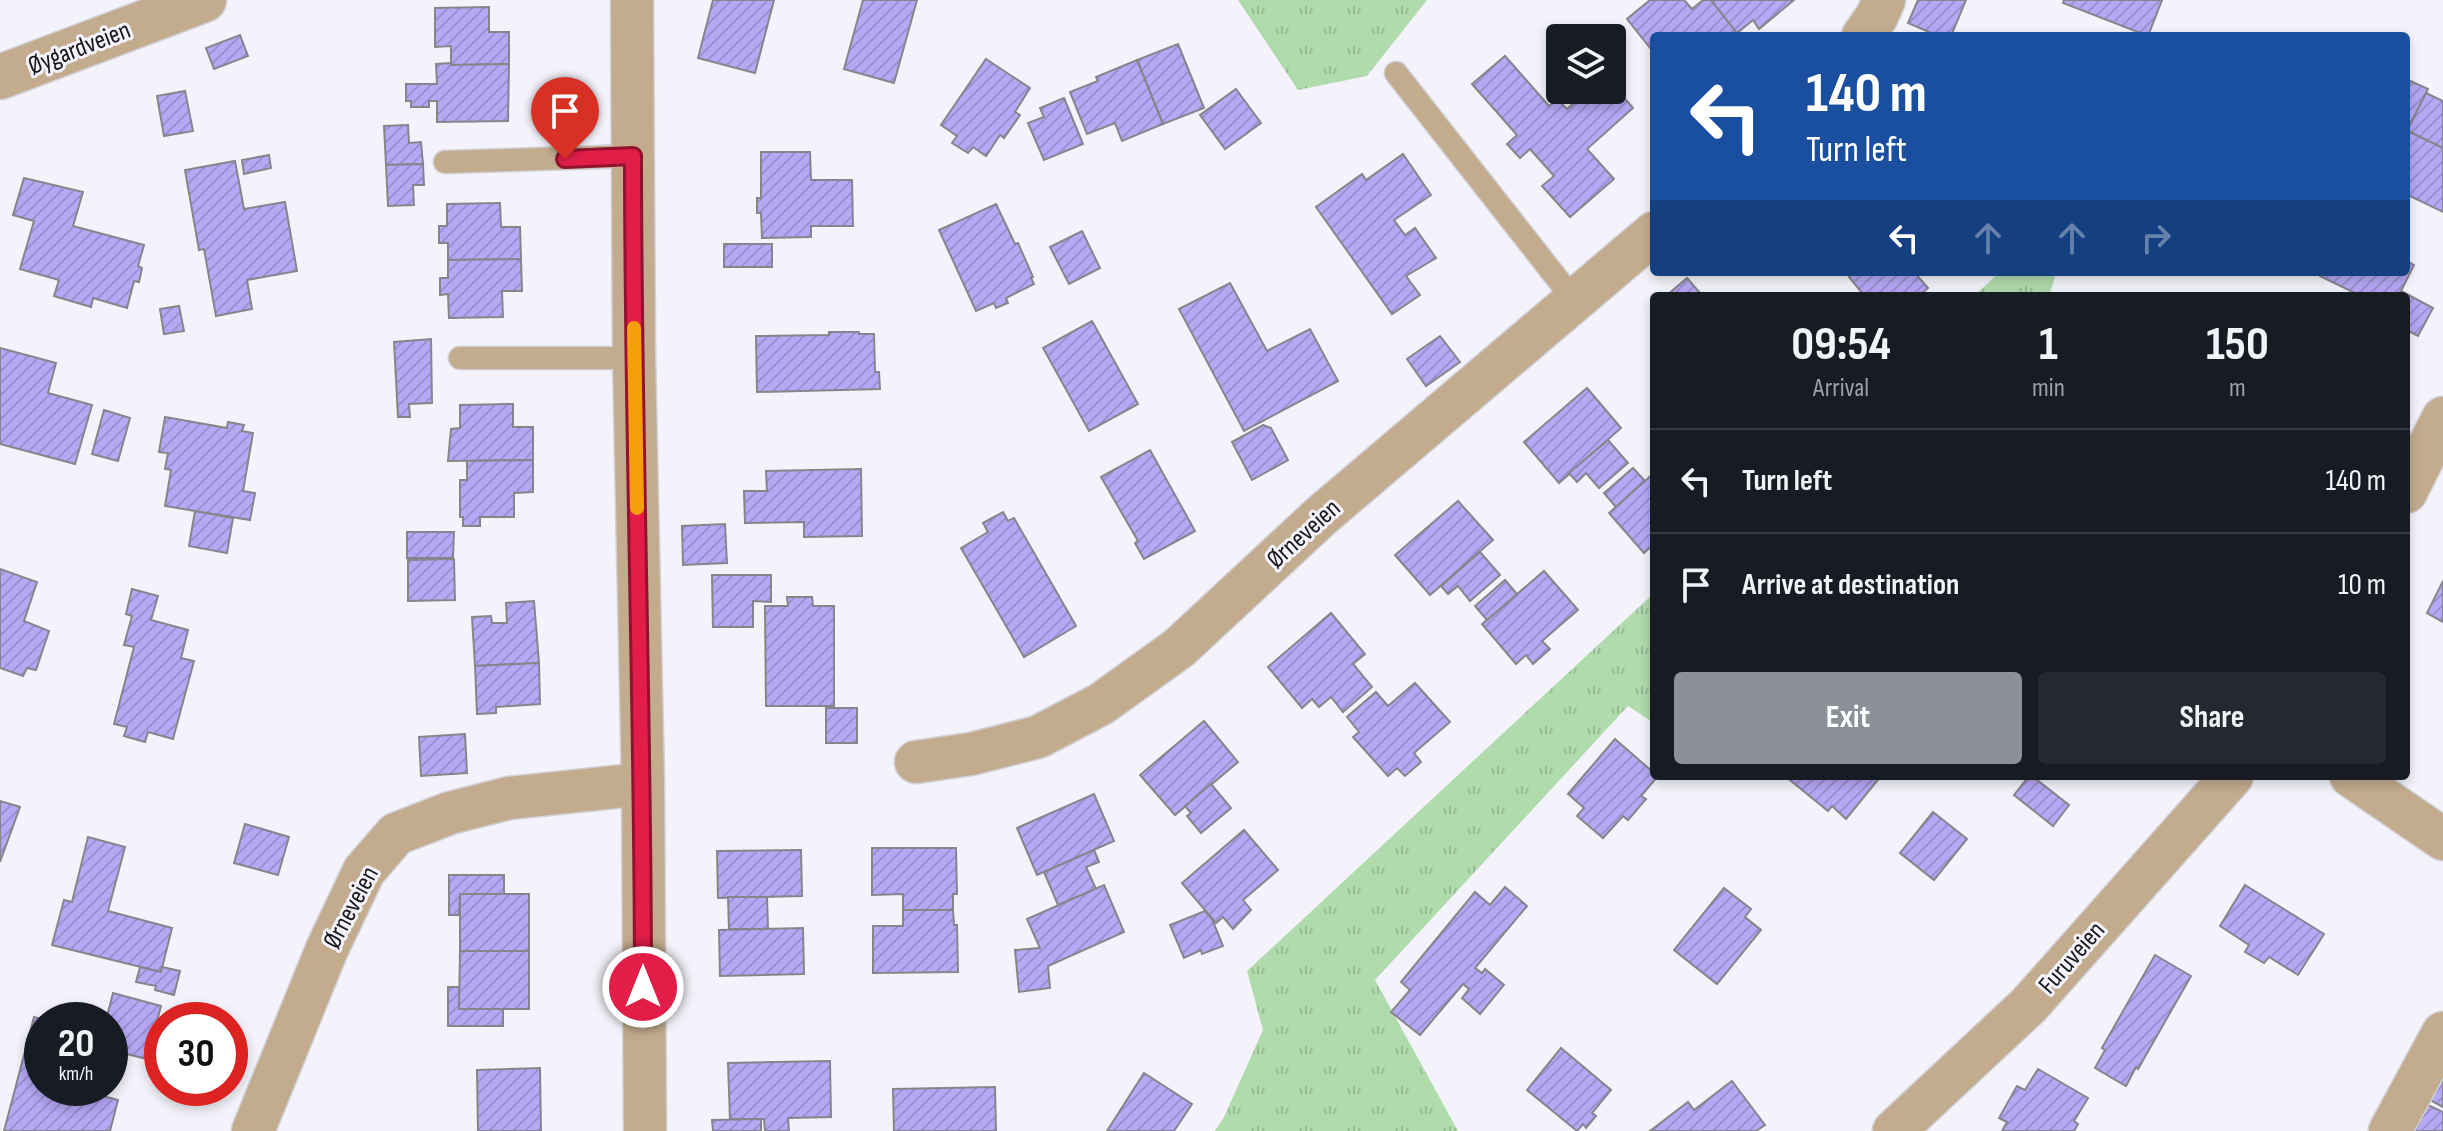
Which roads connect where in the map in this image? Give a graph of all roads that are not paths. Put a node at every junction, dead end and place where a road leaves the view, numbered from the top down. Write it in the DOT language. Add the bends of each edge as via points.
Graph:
graph roads {
  1 [pos="204,0"];
  2 [pos="632,0"];
  3 [pos="1884,0"];
  4 [pos="1866,32"];
  5 [pos="1396,73"];
  6 [pos="0,77"];
  7 [pos="633,156"];
  8 [pos="445,162"];
  9 [pos="1650,236"];
  10 [pos="1574,300"];
  11 [pos="460,358"];
  12 [pos="634,358"];
  13 [pos="2443,418"];
  14 [pos="2410,484"];
  15 [pos="916,762"];
  16 [pos="2228,780"];
  17 [pos="2357,780"];
  18 [pos="643,784"];
  19 [pos="2443,839"];
  20 [pos="2443,1033"];
  21 [pos="1898,1130"];
  22 [pos="253,1131"];
  23 [pos="645,1131"];
  24 [pos="2390,1131"];
  1 -- 6 [label="street, Øygardveien"];
  2 -- 7 [label="street"];
  3 -- 4 [label="street"];
  5 -- 10 [label="lane"];
  7 -- 8 [label="lane"];
  7 -- 12 [label="street"];
  9 -- 10 [label="street, Ørneveien"];
  10 -- 15 [label="street, Ørneveien" via="1321,516 1179,648 1101,704 1038,737"];
  11 -- 12 [label="lane"];
  12 -- 18 [label="street"];
  13 -- 14 [label="street"];
  16 -- 21 [label="street, Furuveien" via="2029,1005"];
  17 -- 19 [label="street"];
  18 -- 22 [label="street, Ørneveien" via="509,798 396,834 364,871"];
  18 -- 23 [label="street"];
  20 -- 24 [label="street"];
}
